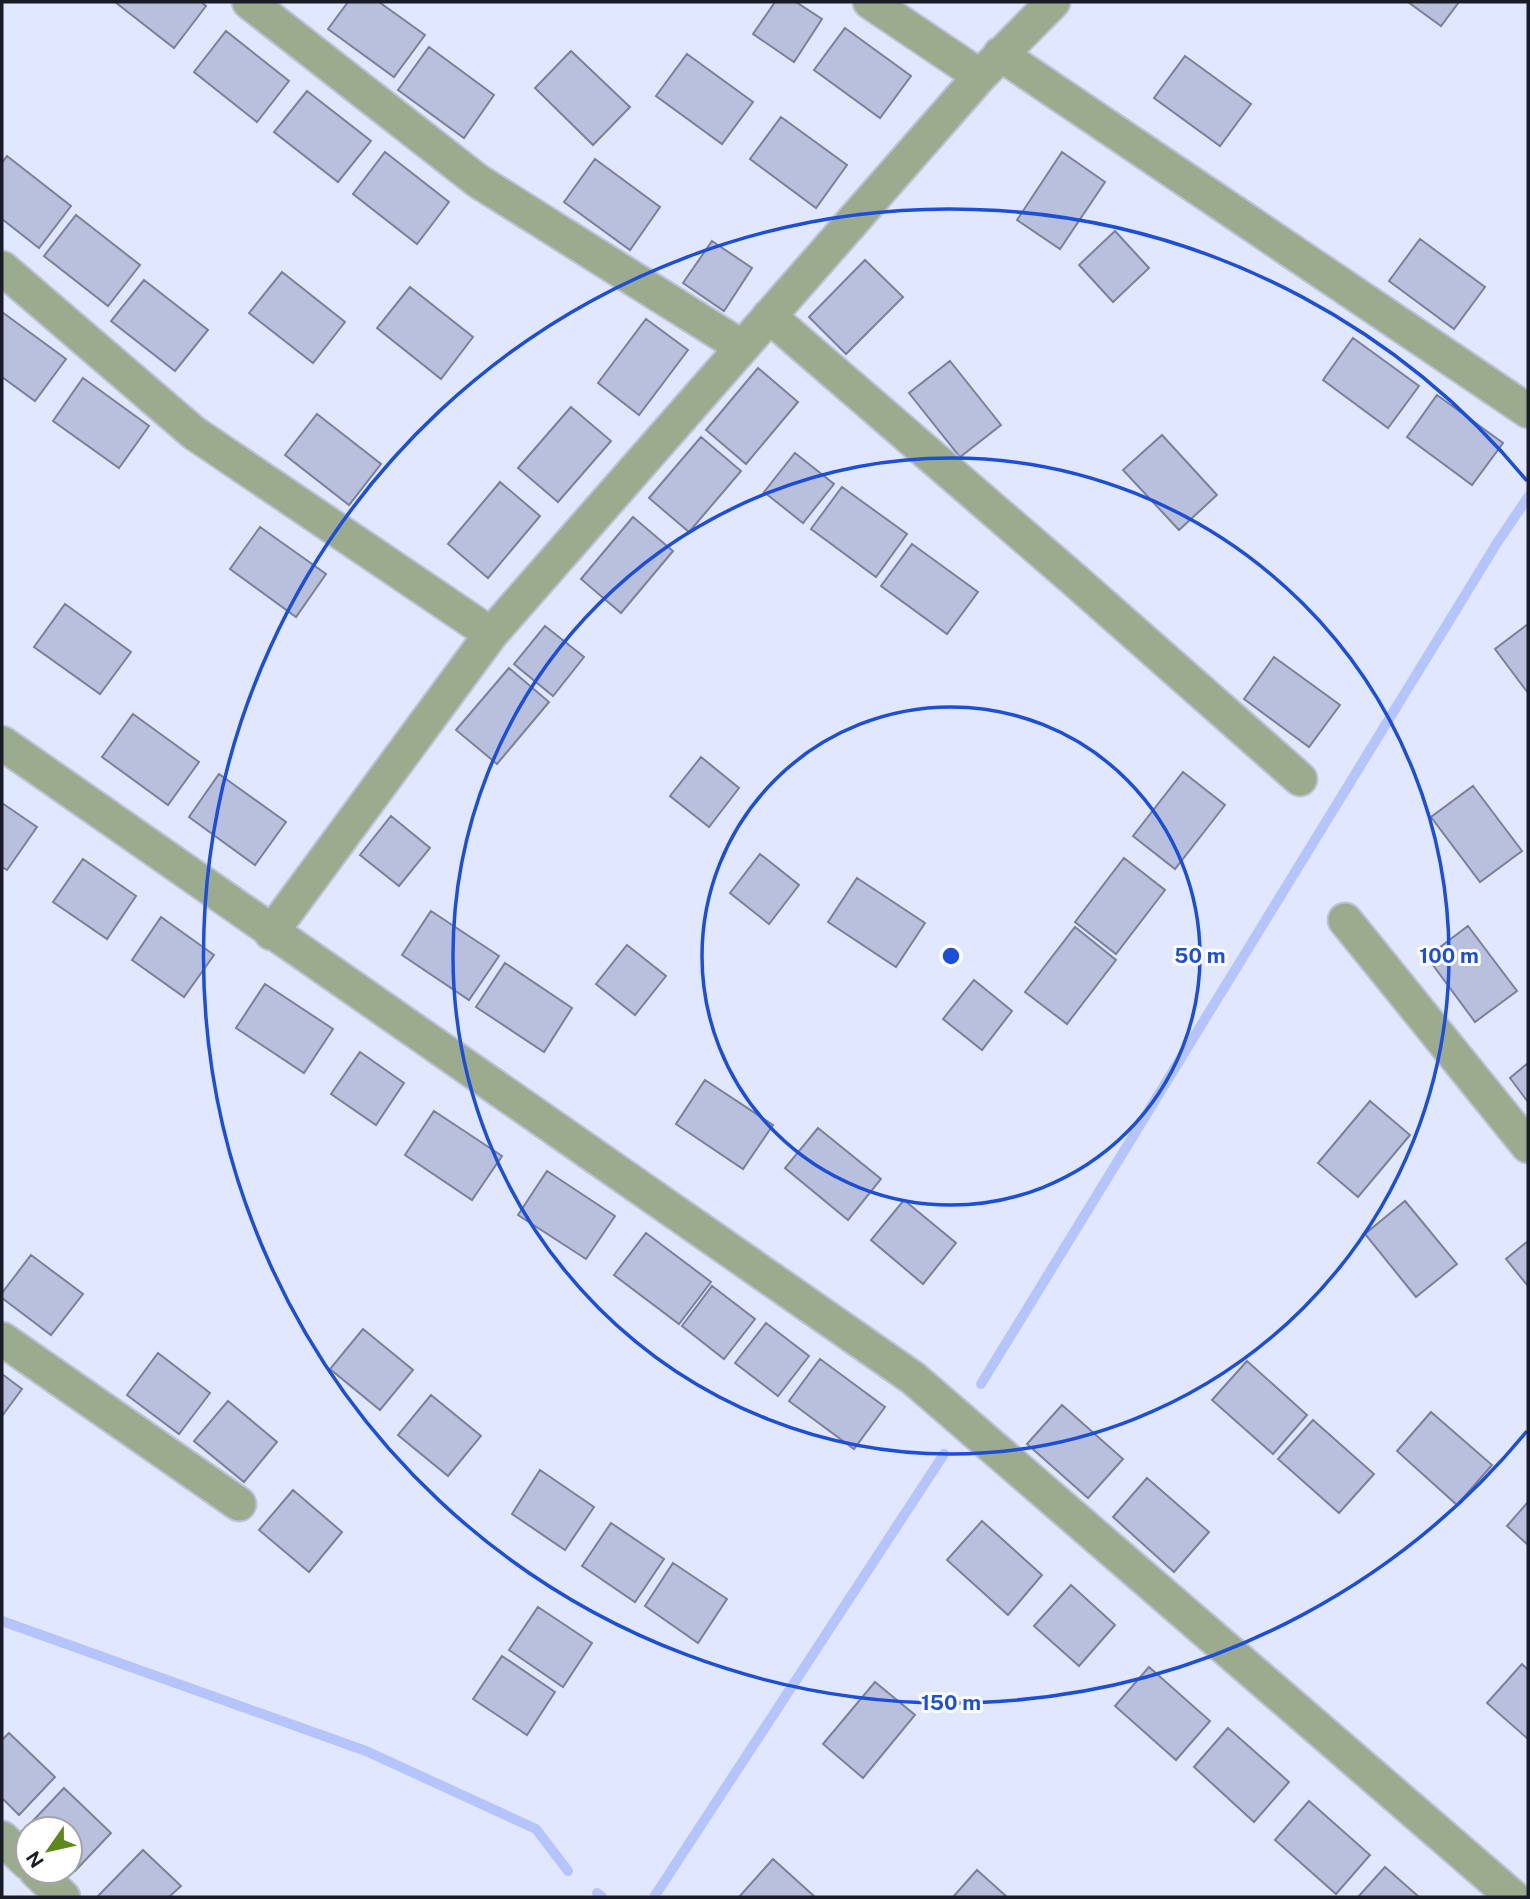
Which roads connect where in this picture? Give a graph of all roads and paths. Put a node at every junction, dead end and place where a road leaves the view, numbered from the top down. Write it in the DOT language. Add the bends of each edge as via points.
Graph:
graph roads {
  1 [pos="249,2"];
  2 [pos="870,2"];
  3 [pos="1053,2"];
  4 [pos="990,65"];
  5 [pos="2,268"];
  6 [pos="769,316"];
  7 [pos="742,348"];
  8 [pos="1528,411"];
  9 [pos="491,635"];
  10 [pos="2,743"];
  11 [pos="1300,779"];
  12 [pos="1345,920"];
  13 [pos="271,933"];
  14 [pos="1528,1146"];
  15 [pos="2,1339"];
  16 [pos="239,1504"];
  17 [pos="1513,1897"];
  1 -- 7 [label="street" via="478,181"];
  2 -- 4 [label="street"];
  3 -- 4 [label="street"];
  4 -- 6 [label="street"];
  4 -- 8 [label="street"];
  5 -- 9 [label="street" via="194,433"];
  6 -- 7 [label="street"];
  6 -- 11 [label="street"];
  7 -- 9 [label="street"];
  9 -- 13 [label="street"];
  10 -- 13 [label="street"];
  12 -- 14 [label="street"];
  13 -- 17 [label="street" via="913,1378"];
  15 -- 16 [label="street"];
}
